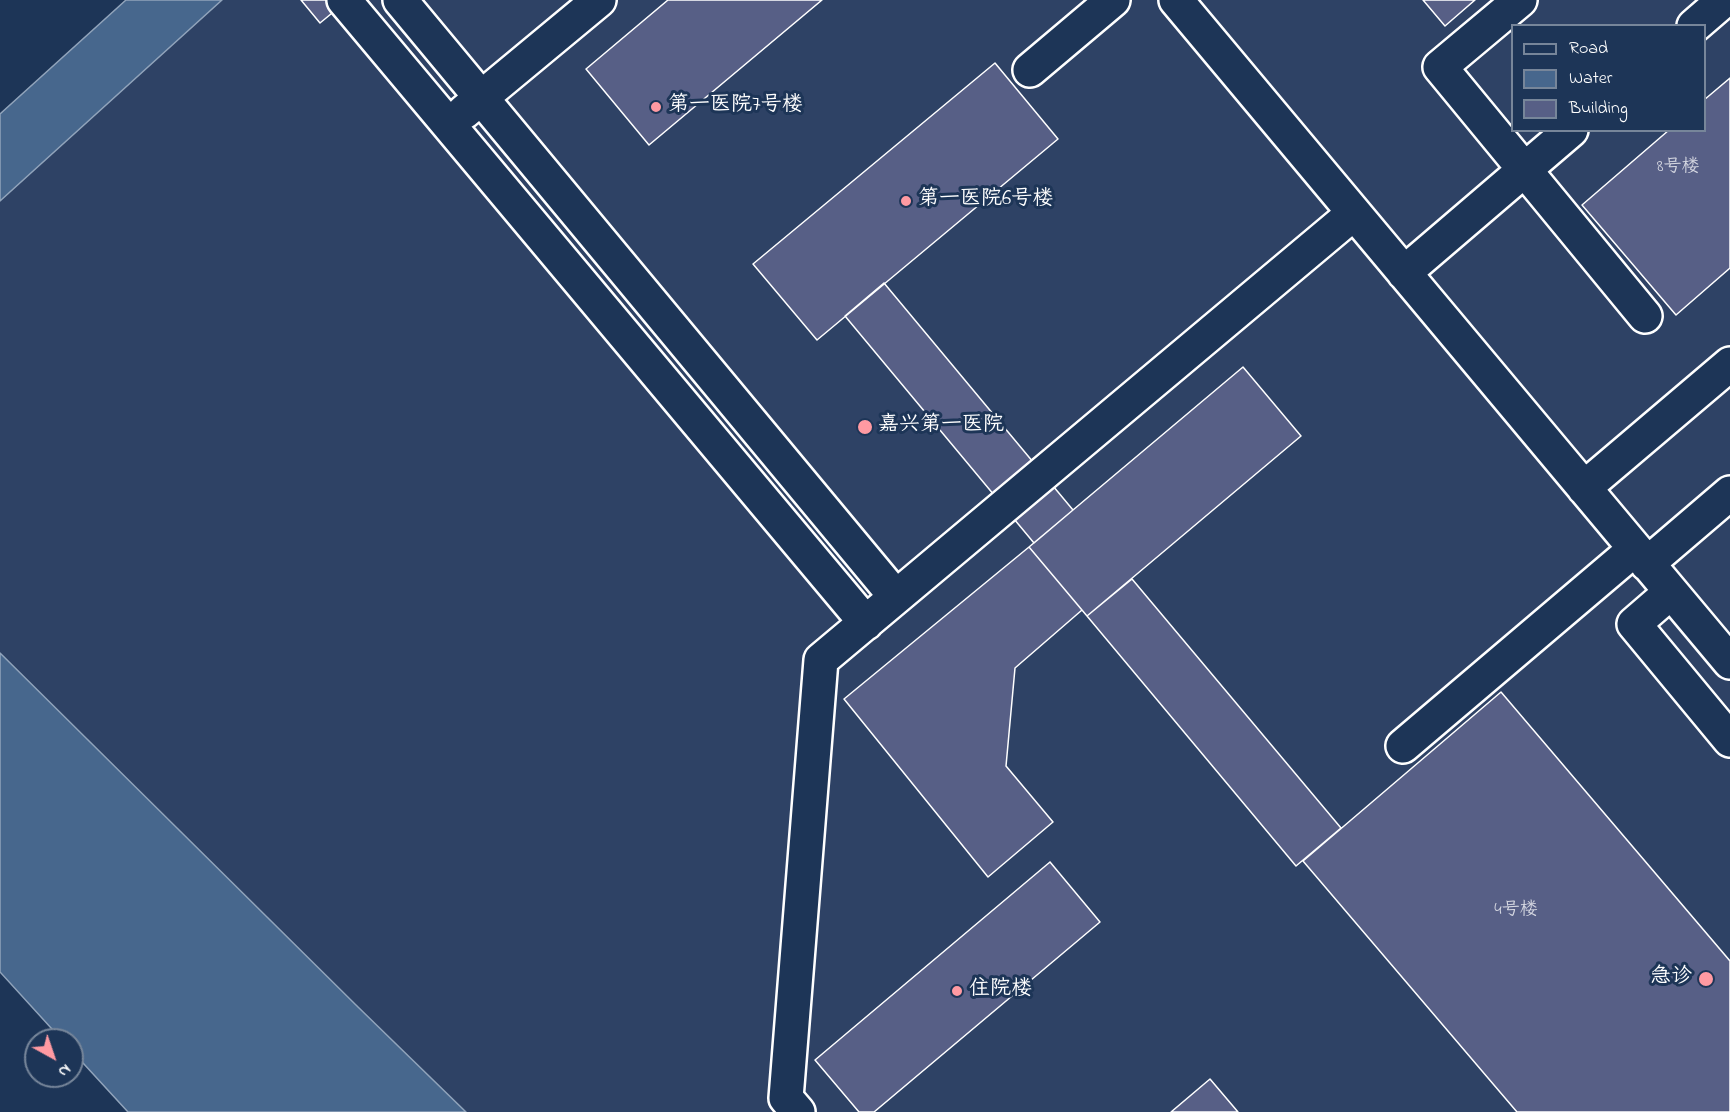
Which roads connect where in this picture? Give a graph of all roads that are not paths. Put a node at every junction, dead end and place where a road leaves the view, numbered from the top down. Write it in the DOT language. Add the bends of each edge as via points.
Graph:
graph roads {
  1 [pos="344,0"];
  2 [pos="400,0"];
  3 [pos="599,0"];
  4 [pos="1113,0"];
  5 [pos="1176,0"];
  6 [pos="1520,0"];
  7 [pos="1724,0"];
  8 [pos="1696,24"];
  9 [pos="1030,70"];
  10 [pos="481,98"];
  11 [pos="448,125"];
  12 [pos="1569,132"];
  13 [pos="1525,170"];
  14 [pos="1354,213"];
  15 [pos="1404,273"];
  16 [pos="1645,316"];
  17 [pos="1730,364"];
  18 [pos="1584,488"];
  19 [pos="1730,494"];
  20 [pos="1641,556"];
  21 [pos="1671,592"];
  22 [pos="896,597"];
  23 [pos="866,623"];
  24 [pos="1726,649"];
  25 [pos="1681,680"];
  26 [pos="1730,740"];
  27 [pos="1403,747"];
  28 [pos="798,1112"];
  1 -- 11 [label="street"];
  2 -- 10 [label="street"];
  3 -- 10 [label="street"];
  4 -- 9 [label="street"];
  5 -- 14 [label="street"];
  6 -- 13 [label="street" via="1440,67"];
  7 -- 8 [label="street"];
  10 -- 11 [label="street"];
  10 -- 22 [label="street"];
  11 -- 23 [label="street"];
  12 -- 13 [label="street"];
  13 -- 15 [label="street"];
  13 -- 16 [label="street"];
  14 -- 15 [label="street"];
  14 -- 22 [label="street"];
  15 -- 18 [label="street"];
  17 -- 18 [label="street"];
  18 -- 20 [label="street"];
  19 -- 20 [label="street"];
  20 -- 21 [label="street"];
  20 -- 27 [label="street"];
  21 -- 24 [label="street"];
  21 -- 25 [label="street" via="1634,624"];
  22 -- 23 [label="street"];
  23 -- 28 [label="street" via="821,660 786,1098"];
  24 -- 25 [label="street"];
  25 -- 26 [label="street"];
}
